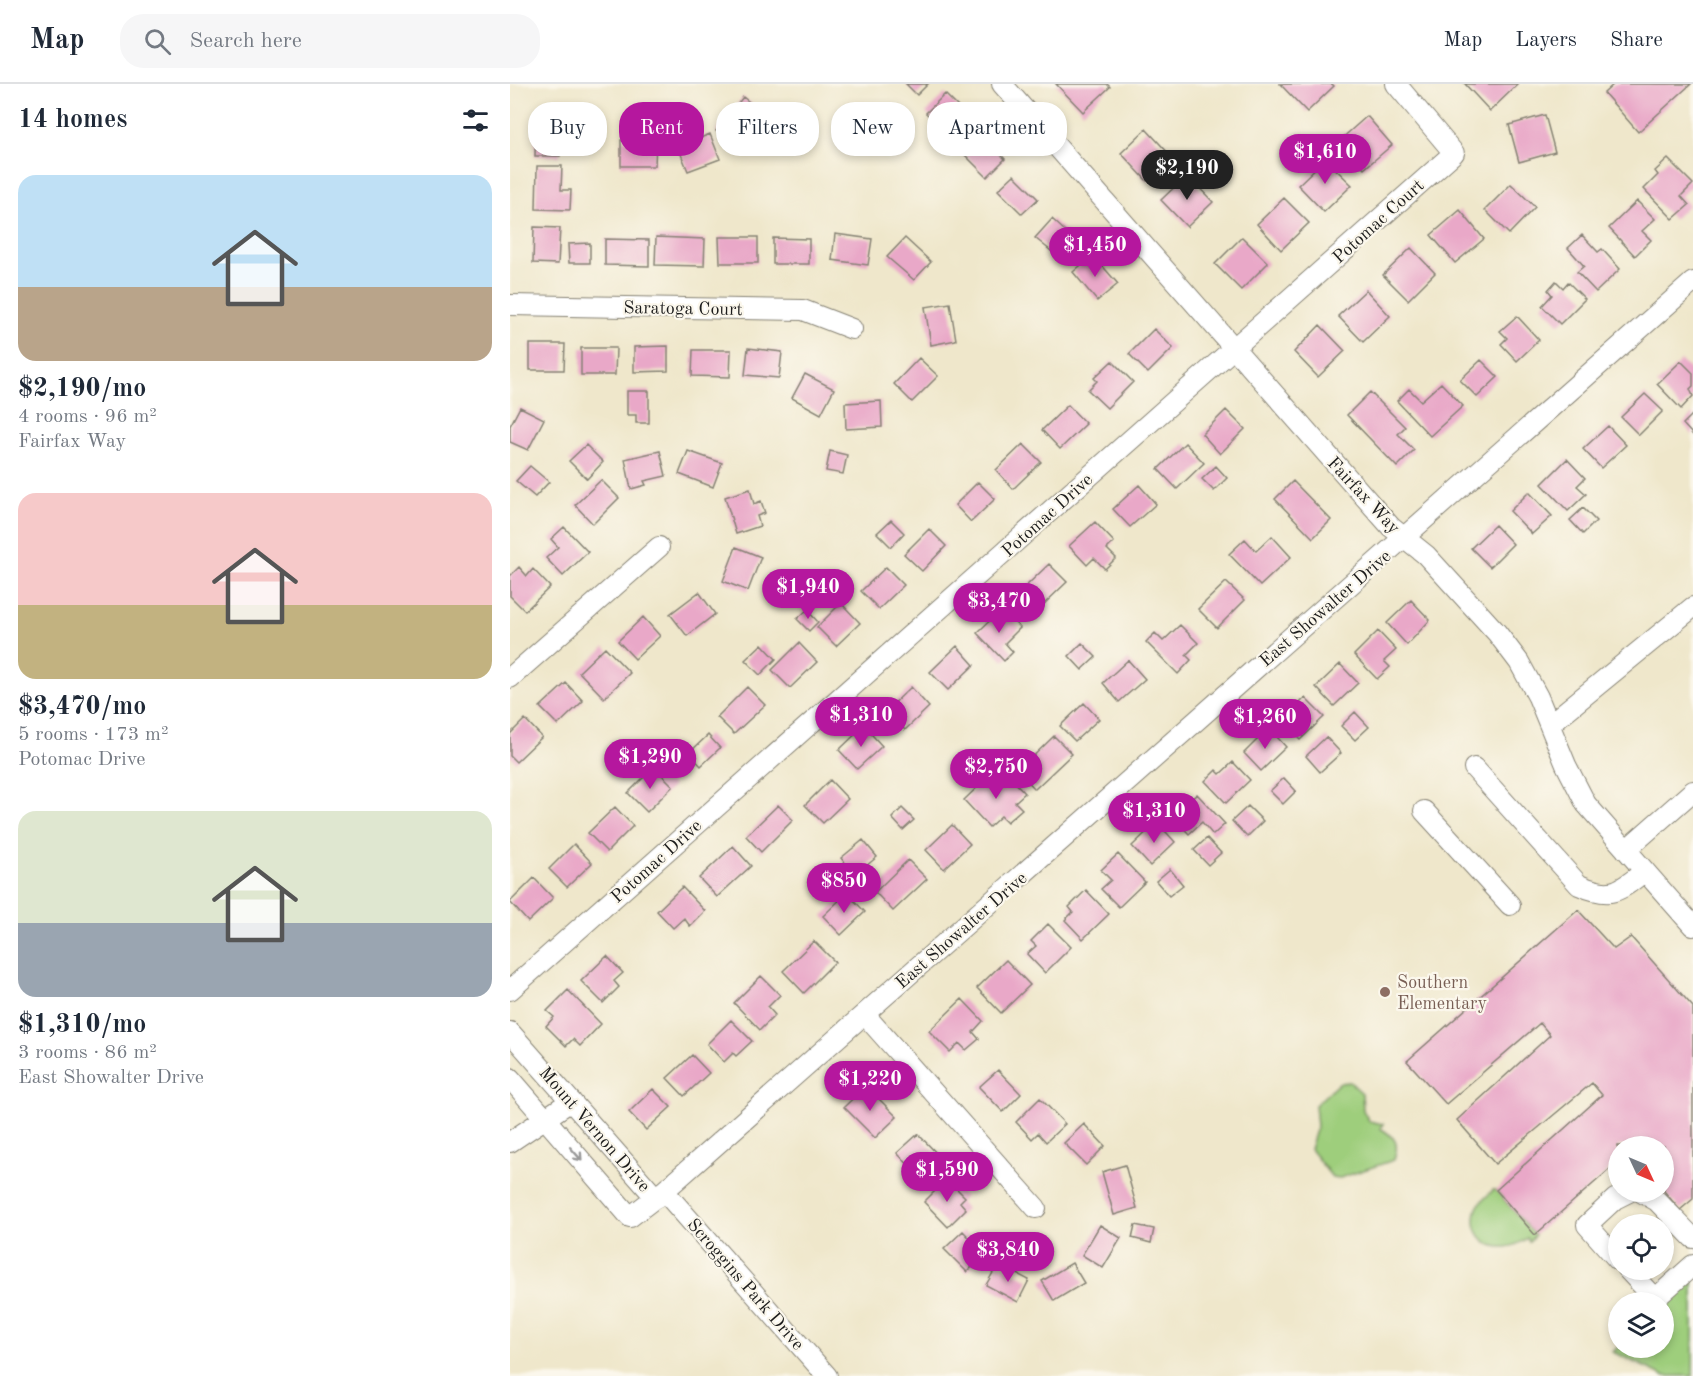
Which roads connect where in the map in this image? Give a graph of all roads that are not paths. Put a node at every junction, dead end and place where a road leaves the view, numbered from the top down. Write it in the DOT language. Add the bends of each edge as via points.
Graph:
graph roads {
  1 [pos="1002,84"];
  2 [pos="1395,84"];
  3 [pos="1693,282"];
  4 [pos="510,305"];
  5 [pos="852,329"];
  6 [pos="1234,349"];
  7 [pos="1405,538"];
  8 [pos="659,547"];
  9 [pos="1693,607"];
  10 [pos="510,678"];
  11 [pos="1550,724"];
  12 [pos="1474,768"];
  13 [pos="1693,791"];
  14 [pos="1424,811"];
  15 [pos="1626,850"];
  16 [pos="1645,871"];
  17 [pos="1510,906"];
  18 [pos="1693,926"];
  19 [pos="510,990"];
  20 [pos="865,1015"];
  21 [pos="510,1032"];
  22 [pos="510,1078"];
  23 [pos="572,1101"];
  24 [pos="546,1119"];
  25 [pos="510,1142"];
  26 [pos="660,1195"];
  27 [pos="1612,1202"];
  28 [pos="1656,1202"];
  29 [pos="1036,1208"];
  30 [pos="630,1217"];
  31 [pos="1681,1225"];
  32 [pos="1608,1249"];
  33 [pos="1693,1265"];
  34 [pos="1637,1280"];
  35 [pos="827,1376"];
  1 -- 6 [label="street, Fairfax Way"];
  2 -- 6 [label="street, Potomac Court" via="1454,153"];
  3 -- 7 [label="street, East Showalter Drive"];
  4 -- 5 [label="street, Saratoga Court" via="803,310"];
  6 -- 7 [label="street, Fairfax Way" via="1391,527"];
  6 -- 19 [label="street, Potomac Drive"];
  7 -- 11 [label="street, Fairfax Way" via="1426,555 1497,633 1519,662"];
  7 -- 20 [label="street, East Showalter Drive"];
  8 -- 10 [label="street"];
  9 -- 11 [label="street"];
  11 -- 15 [label="street, Fairfax Way" via="1586,804"];
  12 -- 16 [label="street" via="1579,885 1610,894"];
  13 -- 15 [label="street"];
  14 -- 17 [label="street"];
  15 -- 16 [label="street, Fairfax Way"];
  16 -- 18 [label="street, Fairfax Way"];
  20 -- 26 [label="street, East Showalter Drive"];
  20 -- 29 [label="street"];
  21 -- 23 [label="street, Mount Vernon Drive"];
  22 -- 24 [label="street, Mount Vernon Drive"];
  23 -- 24 [label="street"];
  23 -- 26 [label="street, Mount Vernon Drive"];
  24 -- 25 [label="street"];
  24 -- 30 [label="street, Mount Vernon Drive, one-way"];
  26 -- 30 [label="street, East Showalter Drive"];
  26 -- 35 [label="street, Scroggins Park Drive"];
  27 -- 32 [label="street" via="1587,1225"];
  28 -- 31 [label="street"];
  33 -- 34 [label="street" via="1655,1299"];
}
